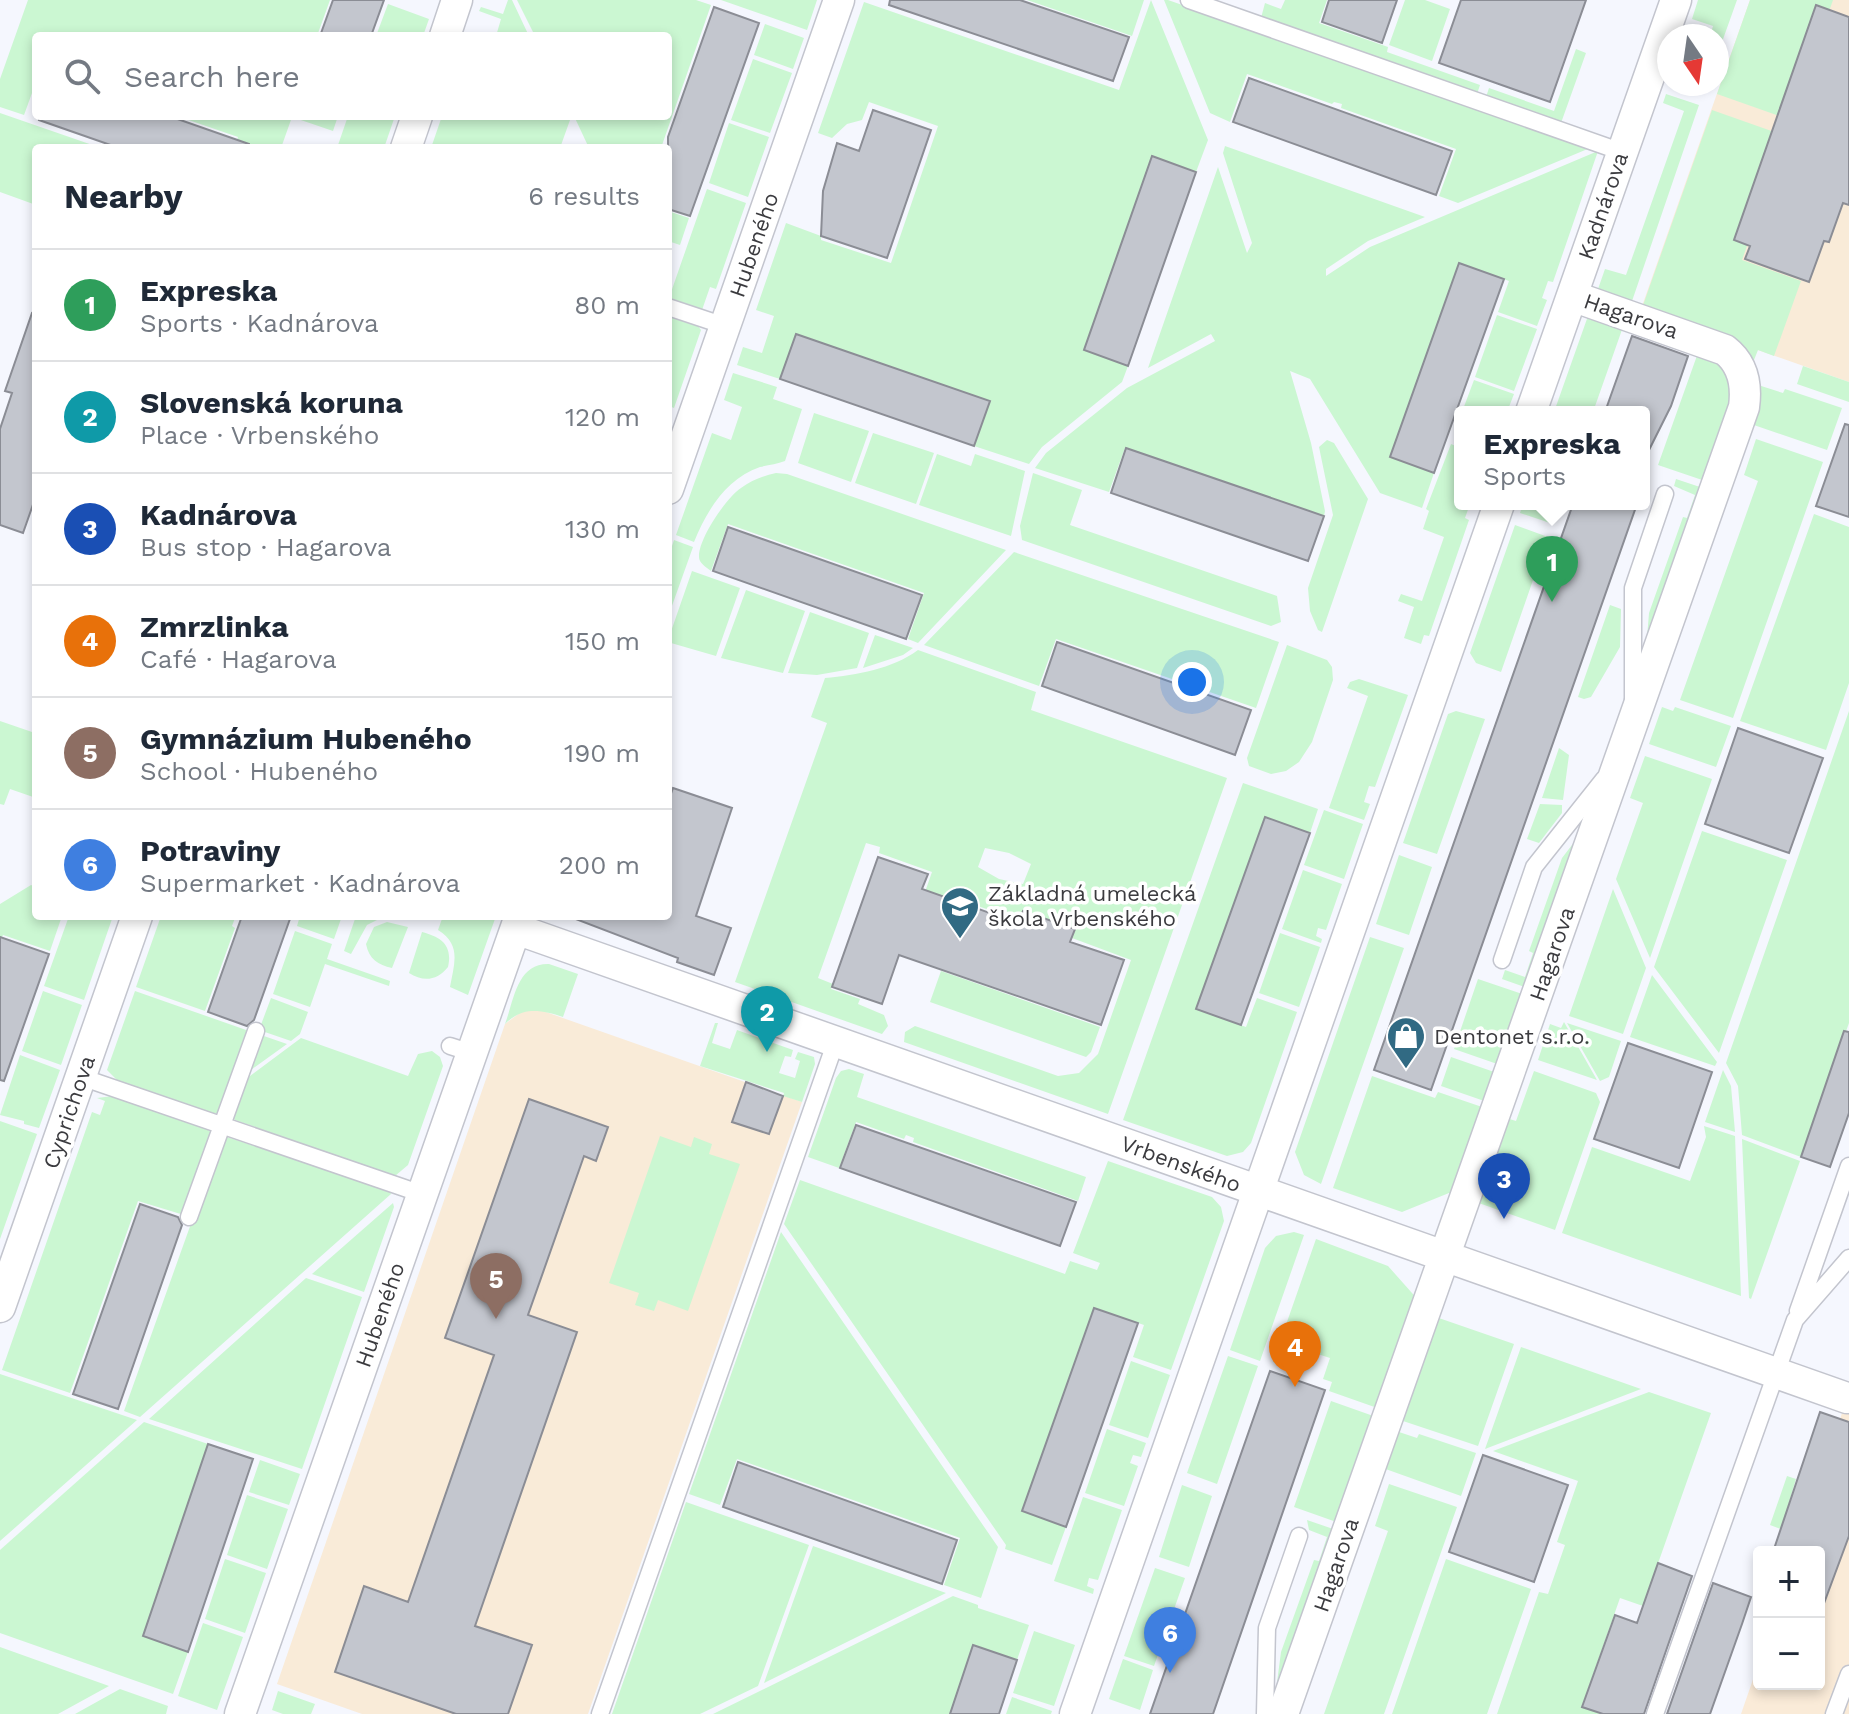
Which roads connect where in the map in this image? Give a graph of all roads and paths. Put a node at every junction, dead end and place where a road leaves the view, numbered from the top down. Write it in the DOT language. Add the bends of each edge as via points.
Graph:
graph roads {
  1 [pos="457,0"];
  2 [pos="839,0"];
  3 [pos="1189,0"];
  4 [pos="1676,0"];
  5 [pos="446,32"];
  6 [pos="416,120"];
  7 [pos="407,144"];
  8 [pos="1622,152"];
  9 [pos="1572,296"];
  10 [pos="672,308"];
  11 [pos="725,326"];
  12 [pos="1533,406"];
  13 [pos="672,478"];
  14 [pos="1665,494"];
  15 [pos="1497,510"];
  16 [pos="1633,724"];
  17 [pos="1621,758"];
  18 [pos="136,920"];
  19 [pos="518,923"];
  20 [pos="1502,960"];
  21 [pos="256,1031"];
  22 [pos="836,1041"];
  23 [pos="81,1077"];
  24 [pos="222,1125"];
  25 [pos="1849,1166"];
  26 [pos="1258,1191"];
  27 [pos="422,1194"];
  28 [pos="189,1217"];
  29 [pos="1445,1256"];
  30 [pos="1849,1258"];
  31 [pos="7,1266"];
  32 [pos="0,1307"];
  33 [pos="1795,1320"];
  34 [pos="1776,1373"];
  35 [pos="1848,1398"];
  36 [pos="1299,1536"];
  37 [pos="1849,1674"];
  38 [pos="245,1713"];
  39 [pos="600,1714"];
  40 [pos="1075,1714"];
  41 [pos="1265,1714"];
  42 [pos="1283,1714"];
  43 [pos="1655,1714"];
  44 [pos="1834,1714"];
  1 -- 5 [label="street"];
  2 -- 11 [label="street, Hubeného"];
  3 -- 8 [label="lane"];
  4 -- 8 [label="street, Kadnárova"];
  6 -- 7 [label="street"];
  8 -- 9 [label="street, Kadnárova"];
  9 -- 12 [label="street, Kadnárova"];
  9 -- 16 [label="street, Hagarova" via="1725,350 1737,362 1746,389"];
  10 -- 11 [label="lane"];
  11 -- 13 [label="street, Hubeného"];
  14 -- 16 [label="lane" via="1633,588"];
  15 -- 26 [label="street"];
  16 -- 17 [label="street, Hagarova"];
  17 -- 20 [label="lane" via="1534,867"];
  17 -- 29 [label="street, Hagarova"];
  18 -- 23 [label="street, Cyprichova"];
  19 -- 22 [label="street, Vrbenského"];
  19 -- 27 [label="street, Hubeného" via="461,1050"];
  21 -- 24 [label="lane"];
  22 -- 26 [label="street, Vrbenského"];
  22 -- 39 [label="lane"];
  23 -- 24 [label="lane"];
  23 -- 31 [label="street, Cyprichova"];
  24 -- 27 [label="lane"];
  24 -- 28 [label="lane"];
  25 -- 33 [label="lane"];
  26 -- 29 [label="street, Vrbenského"];
  26 -- 40 [label="street" via="1097,1624"];
  27 -- 38 [label="street, Hubeného"];
  29 -- 34 [label="street, Vrbenského"];
  29 -- 42 [label="street, Hagarova"];
  30 -- 33 [label="lane"];
  31 -- 32 [label="street, Cyprichova"];
  33 -- 34 [label="lane"];
  34 -- 35 [label="street, Vrbenského"];
  34 -- 43 [label="lane"];
  36 -- 41 [label="lane" via="1267,1628"];
  37 -- 44 [label="lane"];
}
